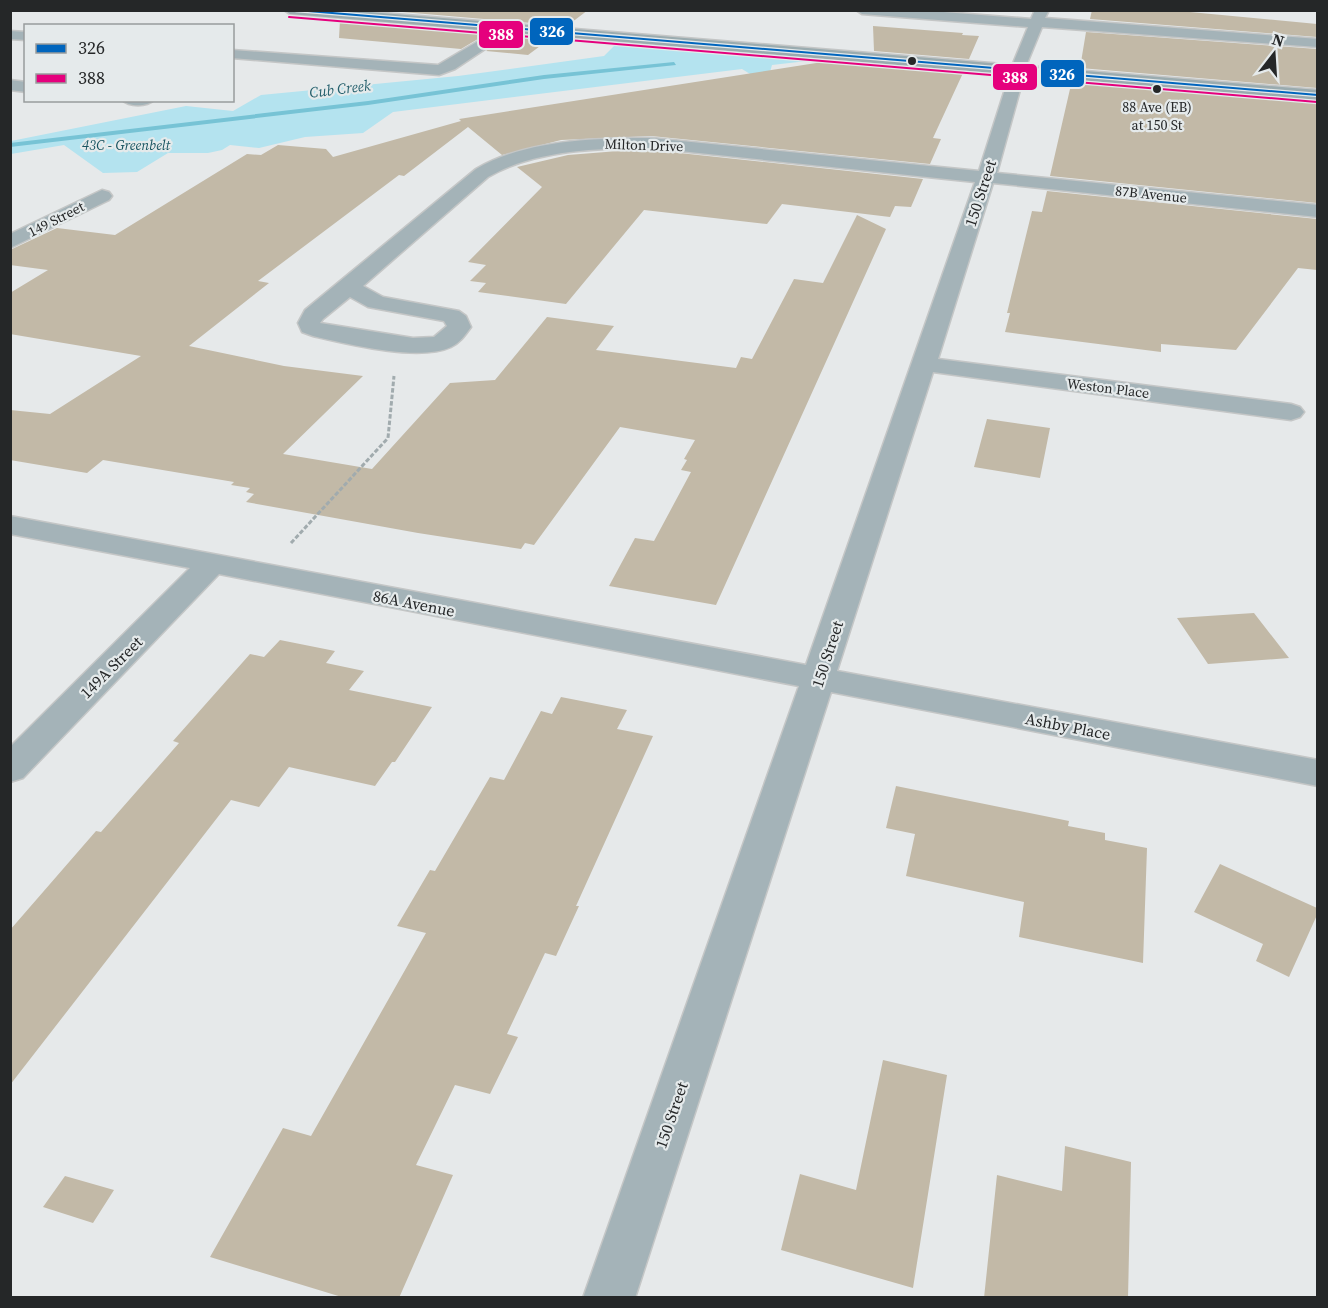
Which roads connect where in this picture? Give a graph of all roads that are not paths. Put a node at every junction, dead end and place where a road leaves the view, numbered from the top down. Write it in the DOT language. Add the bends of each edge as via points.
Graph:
graph roads {
  1 [pos="290,10"];
  2 [pos="399,10"];
  3 [pos="862,10"];
  4 [pos="1039,19"];
  5 [pos="507,28"];
  6 [pos="1317,43"];
  7 [pos="234,54"];
  8 [pos="279,61"];
  9 [pos="1020,66"];
  10 [pos="251,70"];
  11 [pos="1317,85"];
  12 [pos="1317,95"];
  13 [pos="985,177"];
  14 [pos="102,196"];
  15 [pos="1317,211"];
  16 [pos="10,242"];
  17 [pos="349,287"];
  18 [pos="924,363"];
  19 [pos="1291,412"];
  20 [pos="10,525"];
  21 [pos="212,564"];
  22 [pos="819,679"];
  23 [pos="10,769"];
  24 [pos="1317,773"];
  25 [pos="609,1298"];
  1 -- 5 [label="main road"];
  2 -- 9 [label="main road"];
  3 -- 4 [label="street"];
  4 -- 6 [label="street"];
  4 -- 9 [label="street, 150 Street"];
  5 -- 7 [label="street" via="439,70"];
  5 -- 9 [label="main road"];
  8 -- 10 [label="street"];
  9 -- 11 [label="main road"];
  9 -- 12 [label="main road"];
  9 -- 13 [label="street, 150 Street"];
  13 -- 15 [label="street, 87B Avenue"];
  13 -- 17 [label="street, Milton Drive" via="642,142 579,146 514,158 487,169"];
  13 -- 18 [label="street, 150 Street"];
  14 -- 16 [label="street, 149 Street"];
  17 -- 17 [label="street, Milton Drive" via="313,315 310,327 421,345 441,343 459,327 451,316 376,302"];
  18 -- 19 [label="street, Weston Place"];
  18 -- 22 [label="street, 150 Street"];
  20 -- 21 [label="street, 86A Avenue"];
  21 -- 22 [label="street, 86A Avenue"];
  21 -- 23 [label="street, 149A Street"];
  22 -- 24 [label="street, Ashby Place"];
  22 -- 25 [label="street, 150 Street"];
}
